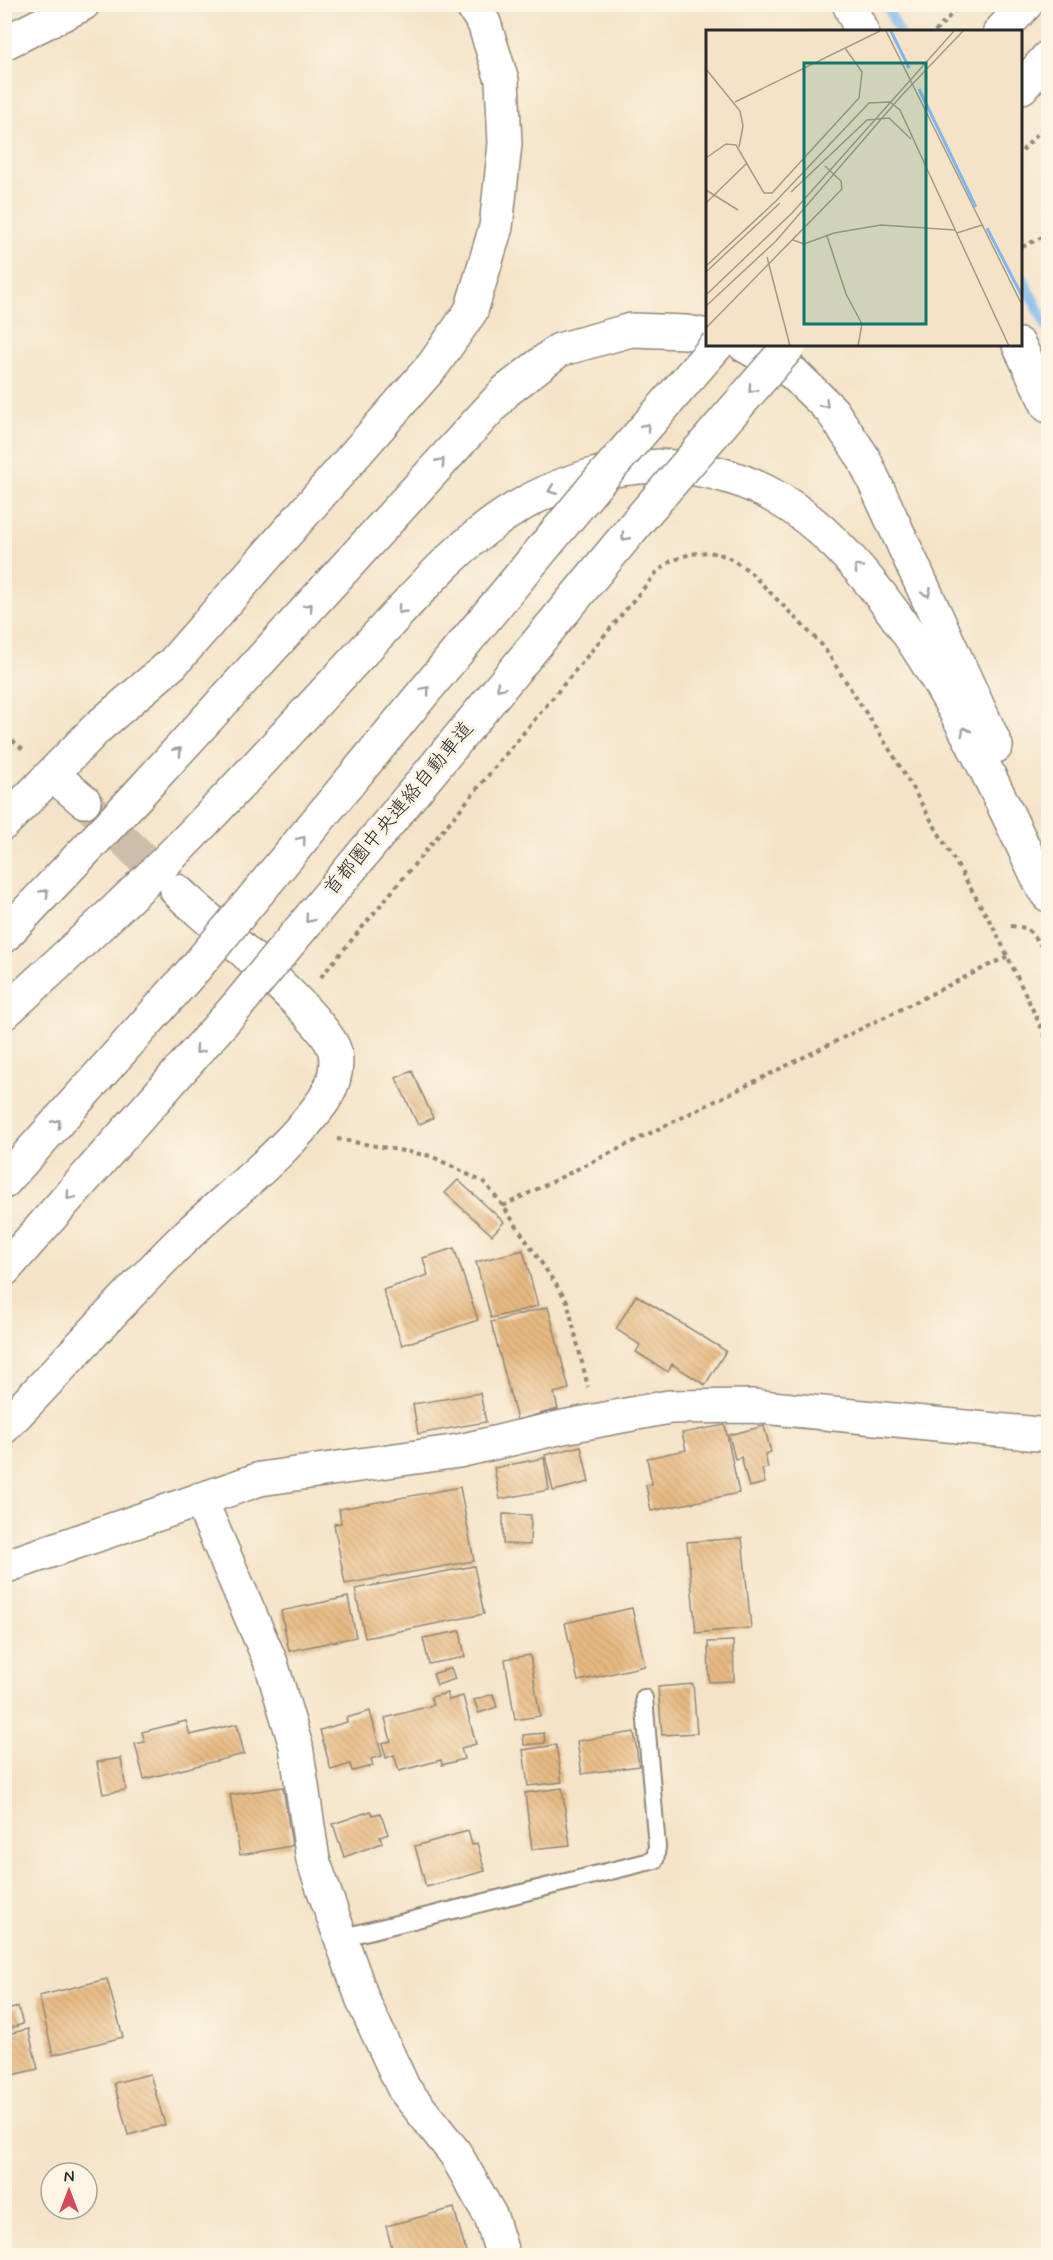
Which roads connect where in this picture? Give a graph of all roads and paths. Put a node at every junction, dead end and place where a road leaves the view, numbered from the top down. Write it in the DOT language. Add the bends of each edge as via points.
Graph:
graph roads {
  1 [pos="83,4"];
  2 [pos="471,4"];
  3 [pos="849,4"];
  4 [pos="961,4"];
  5 [pos="1026,4"];
  6 [pos="861,30"];
  7 [pos="937,30"];
  8 [pos="1002,30"];
  9 [pos="4,43"];
  10 [pos="1048,57"];
  11 [pos="1023,86"];
  12 [pos="1048,123"];
  13 [pos="1023,150"];
  14 [pos="1048,234"];
  15 [pos="1023,246"];
  16 [pos="706,336"];
  17 [pos="716,346"];
  18 [pos="746,346"];
  19 [pos="789,346"];
  20 [pos="1019,346"];
  21 [pos="1048,406"];
  22 [pos="53,775"];
  23 [pos="84,801"];
  24 [pos="4,824"];
  25 [pos="1048,861"];
  26 [pos="177,891"];
  27 [pos="1048,895"];
  28 [pos="1011,926"];
  29 [pos="4,936"];
  30 [pos="1042,947"];
  31 [pos="1008,956"];
  32 [pos="299,1004"];
  33 [pos="4,1013"];
  34 [pos="1048,1042"];
  35 [pos="297,1132"];
  36 [pos="4,1182"];
  37 [pos="504,1206"];
  38 [pos="4,1270"];
  39 [pos="596,1421"];
  40 [pos="4,1428"];
  41 [pos="1048,1435"];
  42 [pos="200,1499"];
  43 [pos="4,1567"];
  44 [pos="644,1698"];
  45 [pos="340,1938"];
  46 [pos="503,2256"];
  1 -- 9 [label="main road"];
  2 -- 22 [label="main road" via="484,23 502,80 506,144 496,227 471,311 427,373 173,663 98,727"];
  3 -- 6 [label="main road"];
  4 -- 7 [label="path"];
  5 -- 8 [label="main road"];
  10 -- 11 [label="main road"];
  12 -- 13 [label="path"];
  14 -- 15 [label="path"];
  29 -- 16 [label="main road, one-way" via="506,391 559,350 632,330"];
  36 -- 17 [label="main road, one-way, bridge" via="197,966 598,482"];
  18 -- 25 [label="main road, one-way" via="793,373 832,411 863,457"];
  19 -- 38 [label="main road, 首都圏中央連絡自動車道, one-way, bridge" via="639,520 237,1006"];
  20 -- 21 [label="main road"];
  22 -- 23 [label="main road"];
  22 -- 24 [label="main road"];
  26 -- 32 [label="main road"];
  27 -- 33 [label="main road, one-way" via="991,779 922,655 870,581 846,555 798,512 735,477 662,465 627,468 543,493 473,538 420,589 171,857"];
  28 -- 30 [label="path" via="1027,928"];
  31 -- 32 [label="path" via="895,758 823,646 748,570 726,556 709,552 670,561 657,572"];
  31 -- 34 [label="path"];
  31 -- 37 [label="path"];
  32 -- 35 [label="main road" via="334,1051 336,1073 325,1098"];
  35 -- 37 [label="path" via="431,1156 485,1183"];
  35 -- 40 [label="main road" via="180,1243"];
  37 -- 39 [label="path" via="567,1300"];
  39 -- 41 [label="main road" via="669,1407 752,1406"];
  39 -- 42 [label="main road" via="459,1451 260,1479"];
  42 -- 43 [label="main road"];
  42 -- 45 [label="main road" via="271,1663 296,1746 313,1860"];
  44 -- 45 [label="lane" via="655,1860"];
  45 -- 46 [label="main road" via="364,2003 404,2089 454,2153 491,2217"];
}
